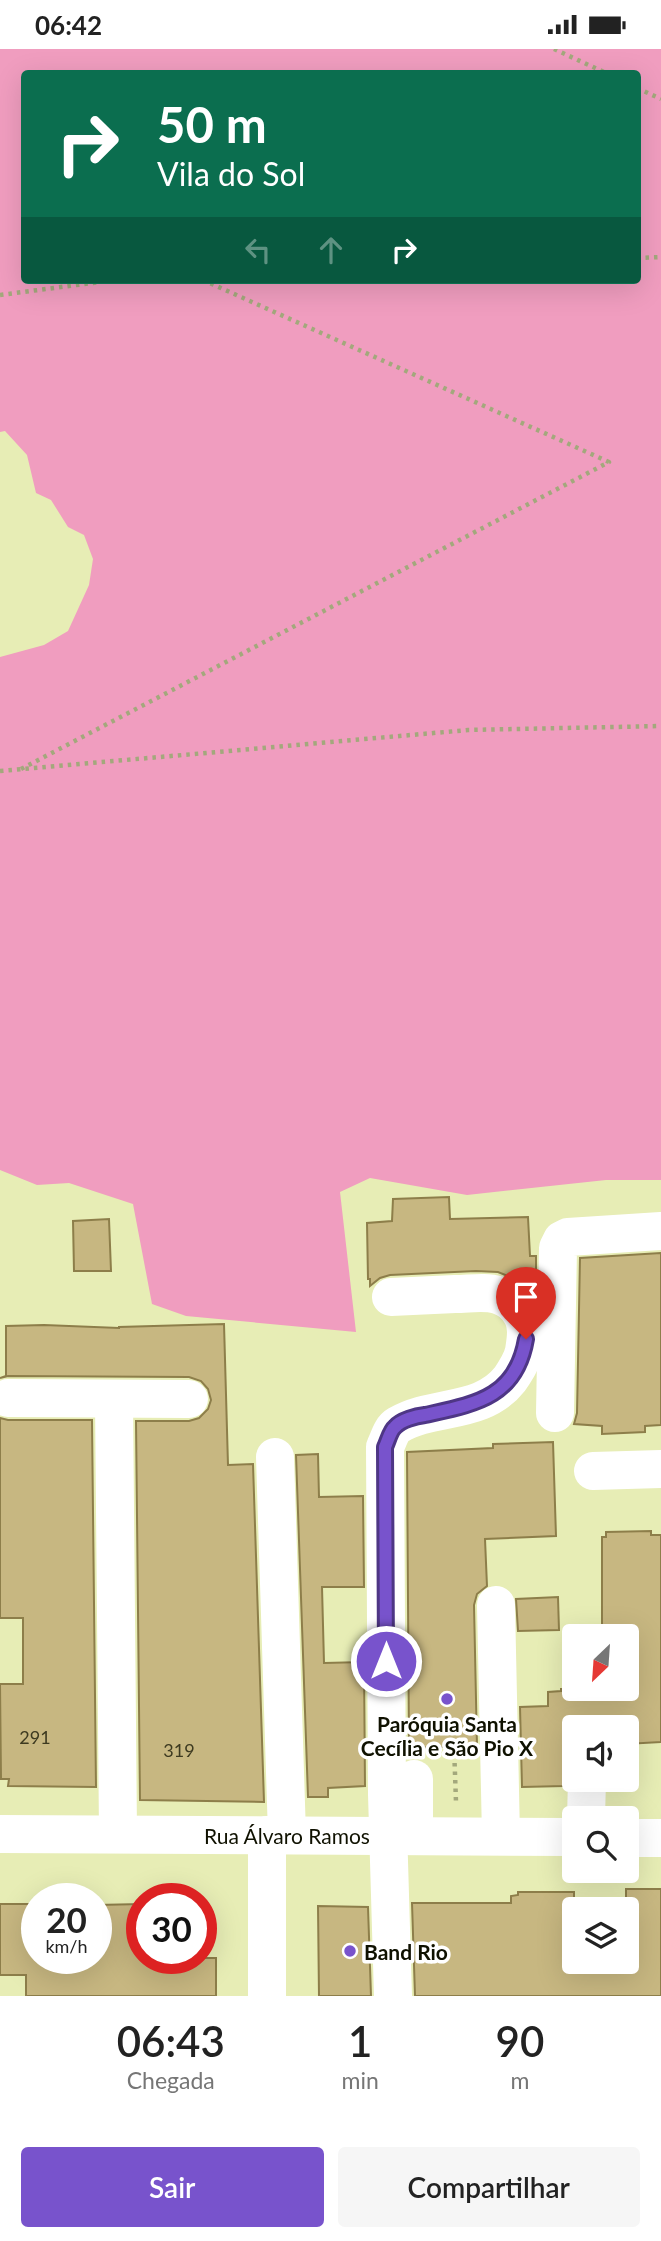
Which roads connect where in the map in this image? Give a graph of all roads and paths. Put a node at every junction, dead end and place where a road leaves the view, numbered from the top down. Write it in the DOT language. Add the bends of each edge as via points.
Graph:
graph roads {
  1 [pos="554,49"];
  2 [pos="600,70"];
  3 [pos="641,90"];
  4 [pos="661,99"];
  5 [pos="661,257"];
  6 [pos="641,258"];
  7 [pos="84,284"];
  8 [pos="212,284"];
  9 [pos="0,295"];
  10 [pos="661,726"];
  11 [pos="21,769"];
  12 [pos="0,771"];
  13 [pos="661,1231"];
  14 [pos="391,1297"];
  15 [pos="8,1398"];
  16 [pos="114,1399"];
  17 [pos="189,1399"];
  18 [pos="555,1413"];
  19 [pos="275,1457"];
  20 [pos="661,1469"];
  21 [pos="593,1471"];
  22 [pos="496,1605"];
  23 [pos="454,1747"];
  24 [pos="414,1779"];
  25 [pos="456,1792"];
  26 [pos="0,1833"];
  27 [pos="118,1833"];
  28 [pos="277,1835"];
  29 [pos="401,1835"];
  30 [pos="501,1836"];
  31 [pos="562,1837"];
  32 [pos="639,1838"];
  33 [pos="661,1838"];
  34 [pos="267,1996"];
  35 [pos="393,1996"];
  1 -- 2 [label="path"];
  3 -- 4 [label="path"];
  5 -- 6 [label="path"];
  7 -- 9 [label="path"];
  8 -- 11 [label="path" via="609,462"];
  10 -- 11 [label="path" via="468,730"];
  11 -- 12 [label="path"];
  13 -- 18 [label="street" via="562,1240 558,1248"];
  14 -- 29 [label="street" via="501,1296 511,1301 526,1322 523,1355 506,1383 475,1404 414,1417 395,1426 385,1447"];
  15 -- 16 [label="street"];
  16 -- 17 [label="street"];
  16 -- 27 [label="street"];
  19 -- 28 [label="street"];
  20 -- 21 [label="street"];
  22 -- 30 [label="street"];
  23 -- 25 [label="path"];
  24 -- 29 [label="street"];
  26 -- 27 [label="street, Rua Álvaro Ramos"];
  27 -- 28 [label="street, Rua Álvaro Ramos"];
  28 -- 29 [label="street, Rua Álvaro Ramos"];
  28 -- 34 [label="street"];
  29 -- 30 [label="street, Rua Álvaro Ramos"];
  29 -- 35 [label="street"];
  30 -- 31 [label="street, Rua Álvaro Ramos"];
  32 -- 33 [label="street"];
}
